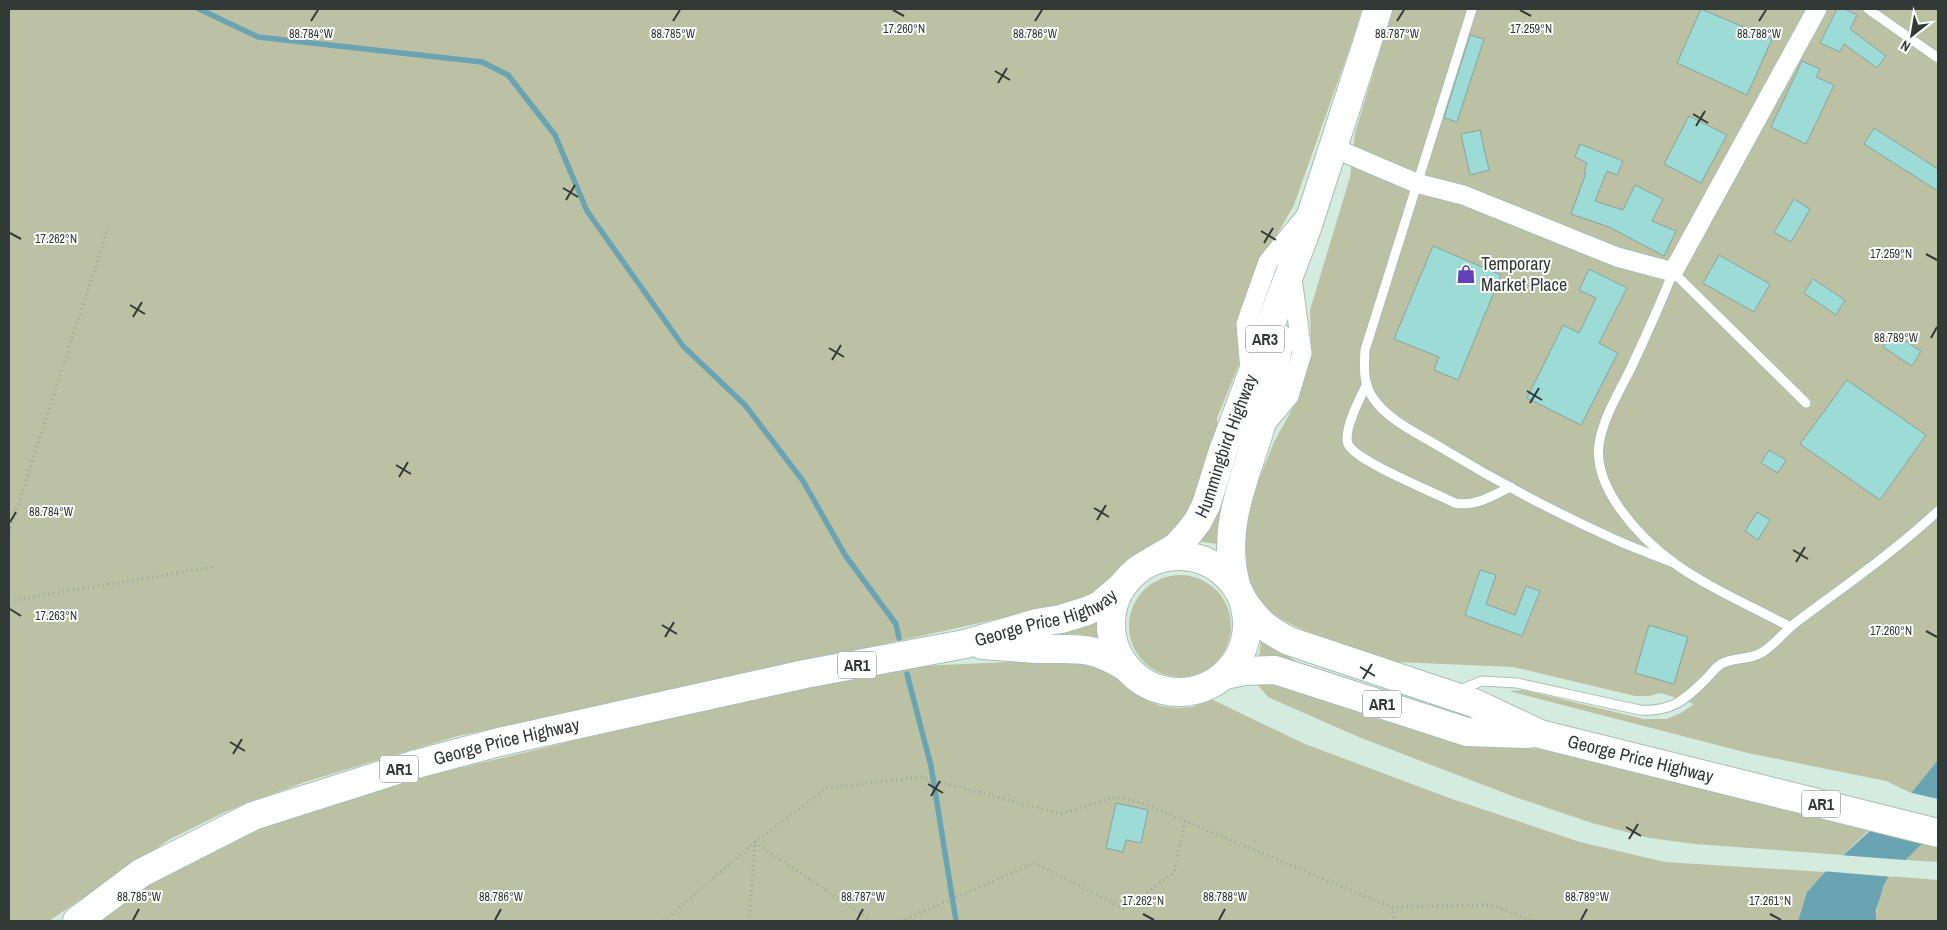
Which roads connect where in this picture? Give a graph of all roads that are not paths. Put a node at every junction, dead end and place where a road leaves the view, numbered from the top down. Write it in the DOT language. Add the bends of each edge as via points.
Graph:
graph roads {
  1 [pos="1378,9"];
  2 [pos="1472,9"];
  3 [pos="1817,9"];
  4 [pos="1868,9"];
  5 [pos="1938,58"];
  6 [pos="1334,148"];
  7 [pos="1416,183"];
  8 [pos="1311,217"];
  9 [pos="1673,272"];
  10 [pos="1366,386"];
  11 [pos="1806,403"];
  12 [pos="1511,487"];
  13 [pos="1938,511"];
  14 [pos="1152,561"];
  15 [pos="1674,563"];
  16 [pos="1122,586"];
  17 [pos="1240,593"];
  18 [pos="1790,627"];
  19 [pos="965,644"];
  20 [pos="1126,667"];
  21 [pos="1225,675"];
  22 [pos="1449,694"];
  23 [pos="1540,734"];
  24 [pos="1938,833"];
  25 [pos="77,921"];
  1 -- 6 [label="main road, Hummingbird Highway / AR3"];
  2 -- 7 [label="lane"];
  3 -- 9 [label="street"];
  4 -- 5 [label="lane"];
  6 -- 7 [label="street"];
  6 -- 8 [label="main road, Hummingbird Highway / AR3"];
  7 -- 9 [label="street" via="1463,196 1617,257"];
  7 -- 10 [label="lane" via="1365,350 1363,370"];
  8 -- 14 [label="main road, Hummingbird Highway / AR3" via="1223,451 1206,505 1198,521 1176,547"];
  8 -- 17 [label="main road, Hummingbird Highway / AR3" via="1259,431 1233,519 1230,558"];
  9 -- 11 [label="lane"];
  9 -- 15 [label="lane" via="1654,321 1605,421 1597,458 1604,483 1621,510 1637,530"];
  10 -- 12 [label="lane" via="1374,399 1404,426"];
  10 -- 12 [label="lane" via="1348,430 1347,442 1354,452 1456,503 1476,503"];
  12 -- 15 [label="lane" via="1615,540"];
  13 -- 18 [label="lane" via="1912,535"];
  14 -- 16 [label="main road" via="1134,572"];
  14 -- 17 [label="main road" via="1175,556 1198,558 1220,568"];
  15 -- 18 [label="lane"];
  16 -- 19 [label="main road, George Price Highway / AR1" via="1109,599 1087,611"];
  16 -- 20 [label="main road" via="1113,606 1111,628 1116,649"];
  17 -- 21 [label="main road" via="1247,613 1247,636 1240,657"];
  17 -- 22 [label="main road, George Price Highway / AR1" via="1256,619 1289,641"];
  18 -- 22 [label="lane" via="1768,649 1720,664 1685,697 1671,707 1655,711 1517,683 1482,681"];
  19 -- 20 [label="main road, George Price Highway / AR1" via="1083,648 1108,656"];
  19 -- 25 [label="main road, George Price Highway / AR1" via="739,688 412,765 253,816 141,873"];
  20 -- 21 [label="main road" via="1146,684 1170,692 1195,691"];
  21 -- 23 [label="main road, George Price Highway / AR1" via="1275,670 1467,732"];
  22 -- 23 [label="main road, George Price Highway / AR1"];
  23 -- 24 [label="main road, George Price Highway / AR1"];
}
